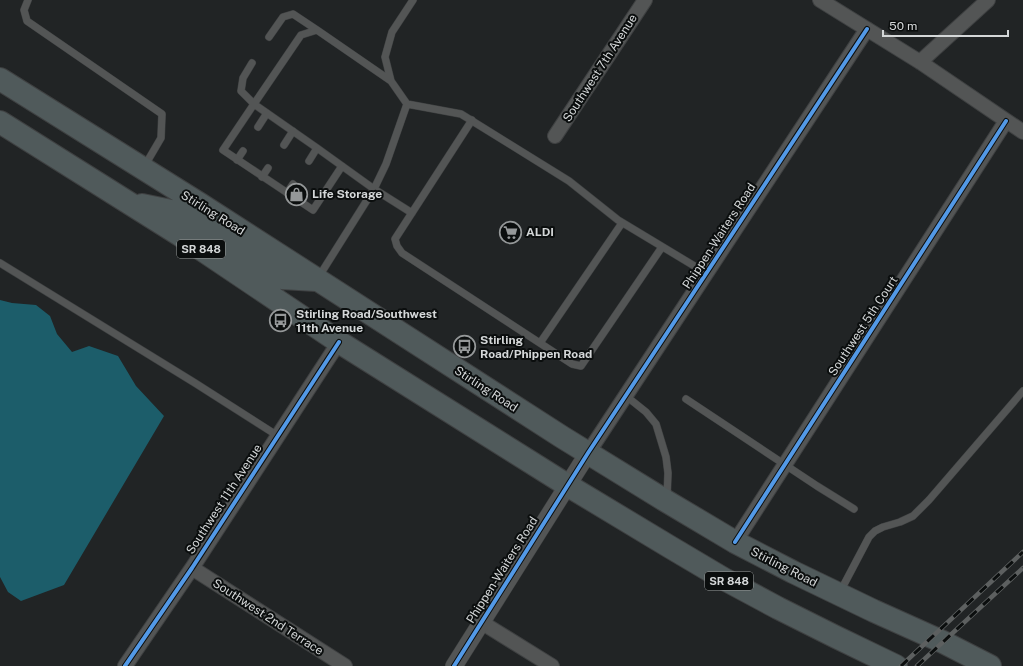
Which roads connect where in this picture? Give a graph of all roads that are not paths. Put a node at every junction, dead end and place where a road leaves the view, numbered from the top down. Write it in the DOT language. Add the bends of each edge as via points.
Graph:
graph roads {
  1 [pos="28,0"];
  2 [pos="413,0"];
  3 [pos="645,0"];
  4 [pos="820,0"];
  5 [pos="988,0"];
  6 [pos="318,30"];
  7 [pos="867,30"];
  8 [pos="270,37"];
  9 [pos="920,62"];
  10 [pos="252,63"];
  11 [pos="0,79"];
  12 [pos="391,81"];
  13 [pos="254,104"];
  14 [pos="407,104"];
  15 [pos="267,113"];
  16 [pos="472,120"];
  17 [pos="1006,121"];
  18 [pos="0,122"];
  19 [pos="258,128"];
  20 [pos="293,131"];
  21 [pos="1023,132"];
  22 [pos="555,136"];
  23 [pos="284,145"];
  24 [pos="317,148"];
  25 [pos="243,151"];
  26 [pos="237,160"];
  27 [pos="309,161"];
  28 [pos="342,166"];
  29 [pos="268,168"];
  30 [pos="143,169"];
  31 [pos="262,177"];
  32 [pos="293,184"];
  33 [pos="374,189"];
  34 [pos="287,193"];
  35 [pos="127,202"];
  36 [pos="412,213"];
  37 [pos="622,223"];
  38 [pos="662,247"];
  39 [pos="0,263"];
  40 [pos="706,273"];
  41 [pos="317,280"];
  42 [pos="339,342"];
  43 [pos="540,343"];
  44 [pos="1023,391"];
  45 [pos="626,396"];
  46 [pos="686,399"];
  47 [pos="278,436"];
  48 [pos="588,453"];
  49 [pos="785,464"];
  50 [pos="568,484"];
  51 [pos="666,501"];
  52 [pos="854,509"];
  53 [pos="736,542"];
  54 [pos="192,568"];
  55 [pos="839,594"];
  56 [pos="482,622"];
  57 [pos="125,666"];
  58 [pos="345,666"];
  59 [pos="454,666"];
  60 [pos="552,666"];
  61 [pos="896,666"];
  62 [pos="990,666"];
  1 -- 30 [label="lane" via="24,10 28,21 162,114 161,138"];
  2 -- 12 [label="lane" via="390,38 385,57"];
  3 -- 22 [label="street, Southwest 7th Avenue"];
  4 -- 7 [label="street"];
  5 -- 9 [label="street"];
  6 -- 8 [label="lane" via="293,14 284,17"];
  6 -- 12 [label="lane"];
  6 -- 13 [label="lane" via="301,35"];
  7 -- 9 [label="street"];
  7 -- 40 [label="street, Phippen-Waiters Road"];
  9 -- 17 [label="street"];
  10 -- 13 [label="lane" via="243,78 241,92"];
  11 -- 30 [label="main road, Stirling Road / SR 848"];
  12 -- 14 [label="lane"];
  13 -- 15 [label="lane"];
  13 -- 26 [label="lane" via="223,150"];
  14 -- 16 [label="lane" via="461,114"];
  14 -- 33 [label="lane" via="386,164"];
  15 -- 19 [label="lane"];
  15 -- 20 [label="lane"];
  16 -- 36 [label="lane"];
  16 -- 37 [label="lane" via="569,181"];
  17 -- 21 [label="street"];
  17 -- 49 [label="street, Southwest 5th Court"];
  18 -- 35 [label="main road, SR 848"];
  20 -- 23 [label="lane"];
  20 -- 24 [label="lane"];
  24 -- 27 [label="lane"];
  24 -- 28 [label="lane"];
  25 -- 26 [label="lane"];
  26 -- 31 [label="lane"];
  28 -- 33 [label="lane"];
  28 -- 34 [label="lane" via="313,210"];
  29 -- 31 [label="lane"];
  30 -- 41 [label="main road, Stirling Road / SR 848"];
  31 -- 34 [label="lane"];
  32 -- 34 [label="lane"];
  33 -- 36 [label="lane"];
  33 -- 41 [label="lane"];
  35 -- 41 [label="main road" via="181,213 282,278"];
  35 -- 42 [label="main road, SR 848"];
  36 -- 43 [label="lane" via="395,239 402,253"];
  37 -- 38 [label="lane"];
  37 -- 43 [label="lane"];
  38 -- 40 [label="lane"];
  38 -- 43 [label="lane" via="581,366 572,364"];
  39 -- 47 [label="lane"];
  40 -- 45 [label="street, Phippen-Waiters Road"];
  41 -- 48 [label="main road, Stirling Road / SR 848"];
  42 -- 47 [label="street, Southwest 11th Avenue"];
  42 -- 50 [label="main road, SR 848"];
  44 -- 55 [label="lane" via="913,516 874,531"];
  45 -- 48 [label="street, Phippen-Waiters Road"];
  45 -- 51 [label="lane" via="656,424 666,457"];
  46 -- 49 [label="lane"];
  47 -- 54 [label="street, Southwest 11th Avenue"];
  48 -- 50 [label="street, Phippen-Waiters Road"];
  48 -- 51 [label="main road, Stirling Road / SR 848"];
  49 -- 52 [label="lane"];
  49 -- 53 [label="street, Southwest 5th Court"];
  50 -- 56 [label="street, Phippen-Waiters Road"];
  50 -- 61 [label="main road, SR 848" via="724,579"];
  51 -- 53 [label="main road, Stirling Road / SR 848"];
  53 -- 55 [label="main road, Stirling Road / SR 848"];
  54 -- 57 [label="street, Southwest 11th Avenue"];
  54 -- 58 [label="street, Southwest 2nd Terrace"];
  55 -- 62 [label="main road, Stirling Road / SR 848"];
  56 -- 59 [label="street, Phippen-Waiters Road"];
  56 -- 60 [label="street"];
}
